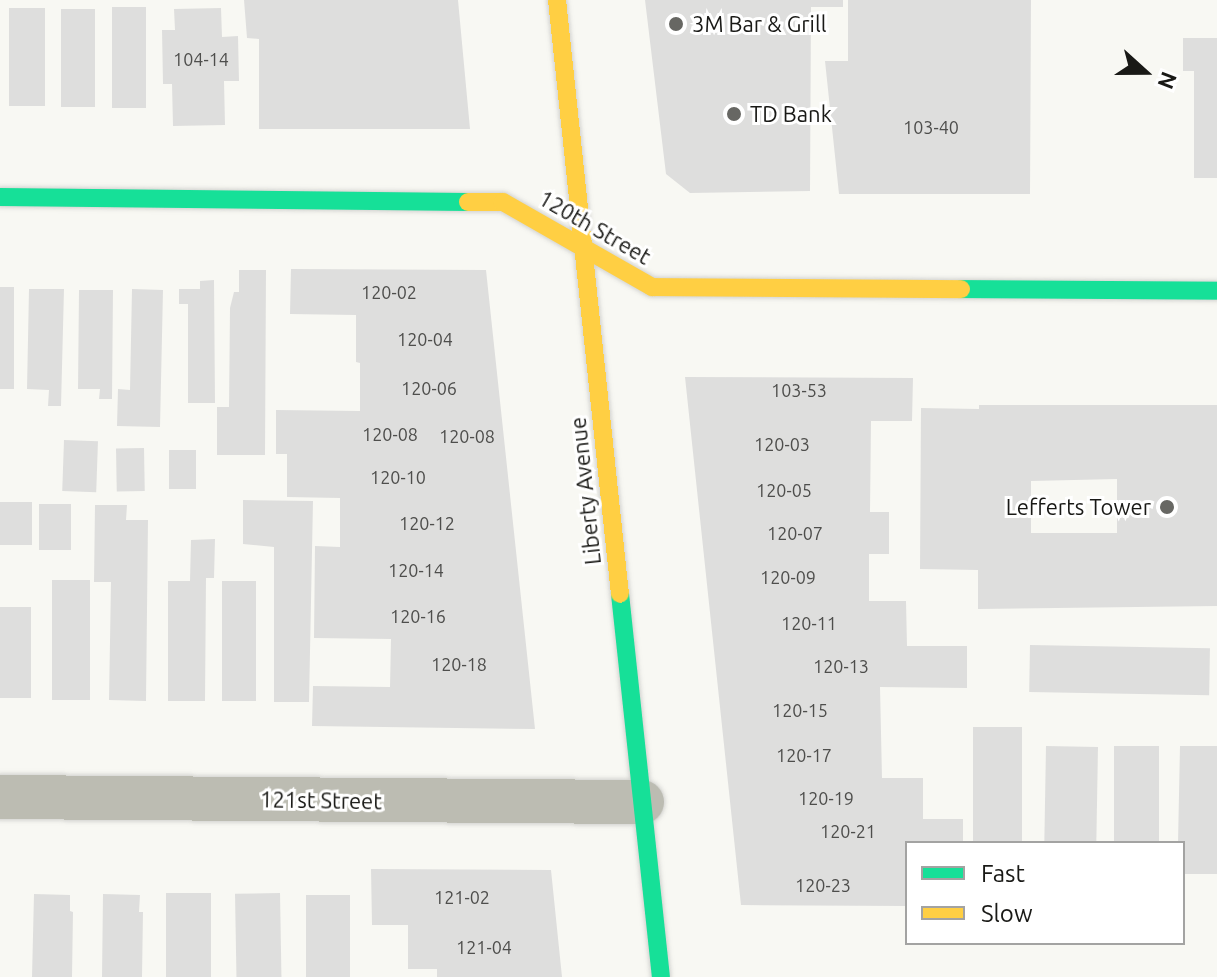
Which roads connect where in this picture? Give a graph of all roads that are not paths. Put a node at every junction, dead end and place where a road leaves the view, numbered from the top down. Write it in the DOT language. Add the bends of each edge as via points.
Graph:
graph roads {
  1 [pos="557,0"];
  2 [pos="0,197"];
  3 [pos="583,246"];
  4 [pos="1217,291"];
  5 [pos="0,797"];
  6 [pos="642,802"];
  7 [pos="661,977"];
  1 -- 3 [label="street, Liberty Avenue"];
  2 -- 3 [label="street, 120th Street" via="503,202"];
  3 -- 4 [label="street, 120th Street" via="652,287"];
  3 -- 6 [label="street, Liberty Avenue"];
  5 -- 6 [label="street, 121st Street"];
  6 -- 7 [label="street, Liberty Avenue"];
}
